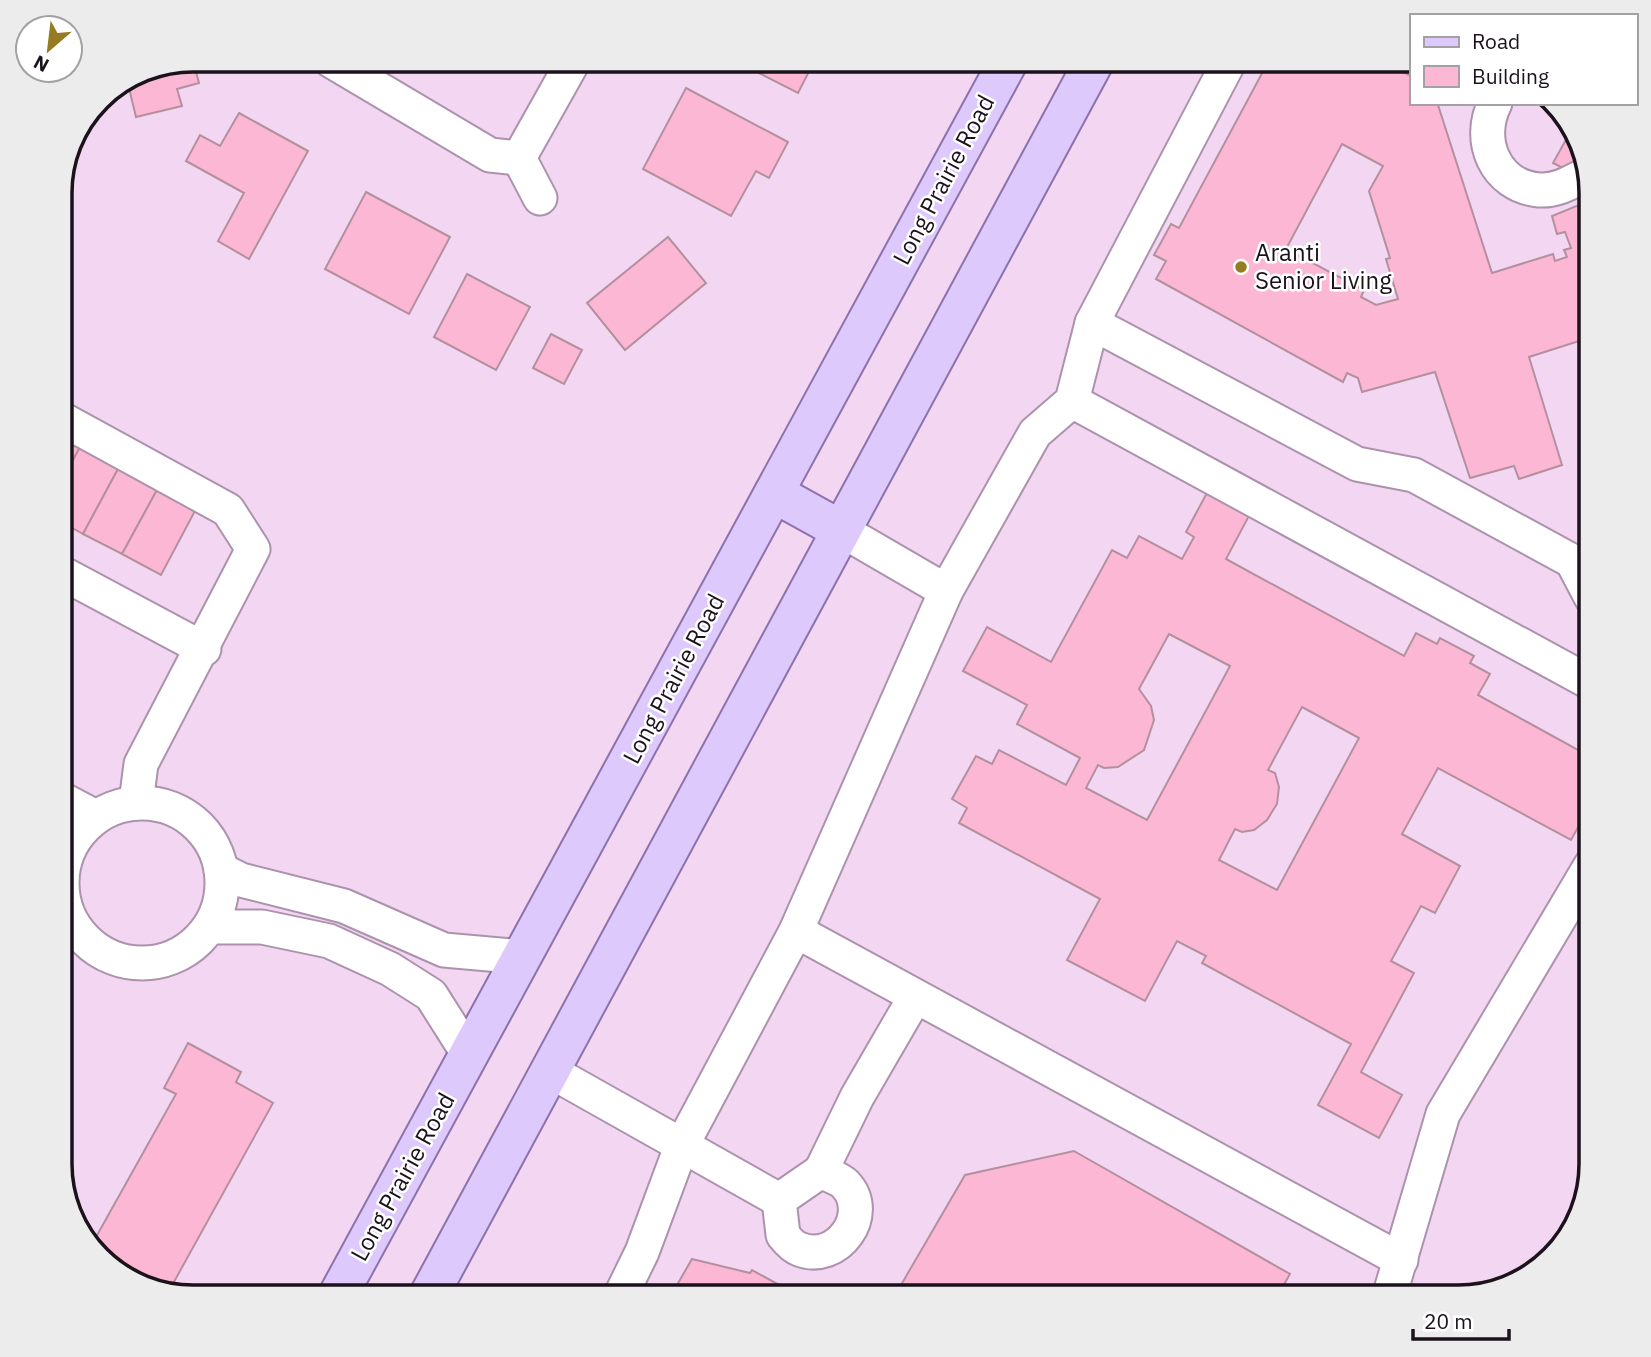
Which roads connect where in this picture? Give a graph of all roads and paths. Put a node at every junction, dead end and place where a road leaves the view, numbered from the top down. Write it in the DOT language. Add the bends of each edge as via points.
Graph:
graph roads {
  1 [pos="350,72"];
  2 [pos="568,72"];
  3 [pos="1002,72"];
  4 [pos="1089,72"];
  5 [pos="1224,72"];
  6 [pos="1493,105"];
  7 [pos="519,158"];
  8 [pos="1578,179"];
  9 [pos="540,198"];
  10 [pos="1092,323"];
  11 [pos="1072,401"];
  12 [pos="72,425"];
  13 [pos="774,493"];
  14 [pos="841,530"];
  15 [pos="1579,574"];
  16 [pos="72,578"];
  17 [pos="946,590"];
  18 [pos="204,649"];
  19 [pos="1579,676"];
  20 [pos="136,803"];
  21 [pos="72,804"];
  22 [pos="96,817"];
  23 [pos="72,845"];
  24 [pos="221,870"];
  25 [pos="1579,885"];
  26 [pos="72,927"];
  27 [pos="210,927"];
  28 [pos="796,931"];
  29 [pos="523,957"];
  30 [pos="915,997"];
  31 [pos="470,1055"];
  32 [pos="550,1071"];
  33 [pos="681,1147"];
  34 [pos="821,1171"];
  35 [pos="779,1200"];
  36 [pos="1401,1260"];
  37 [pos="344,1285"];
  38 [pos="434,1285"];
  39 [pos="626,1285"];
  40 [pos="1393,1285"];
  1 -- 7 [label="street" via="490,155"];
  2 -- 7 [label="street"];
  3 -- 13 [label="main road, Long Prairie Road"];
  4 -- 14 [label="main road"];
  5 -- 10 [label="street"];
  6 -- 8 [label="street" via="1486,133 1489,150 1508,178 1541,190"];
  7 -- 9 [label="street"];
  10 -- 11 [label="street"];
  10 -- 15 [label="street" via="1357,464 1414,475 1572,561"];
  11 -- 17 [label="street" via="1035,433"];
  11 -- 19 [label="street"];
  12 -- 18 [label="street" via="228,510 253,549"];
  13 -- 14 [label="main road"];
  13 -- 29 [label="main road, Long Prairie Road"];
  14 -- 17 [label="street"];
  14 -- 32 [label="main road"];
  16 -- 18 [label="street"];
  17 -- 28 [label="street"];
  18 -- 20 [label="street" via="141,764"];
  20 -- 22 [label="street"];
  20 -- 24 [label="street" via="160,805 191,821 214,848"];
  21 -- 22 [label="street"];
  22 -- 23 [label="street"];
  24 -- 27 [label="street" via="220,899"];
  24 -- 29 [label="street" via="242,880 344,906 444,950"];
  25 -- 36 [label="street" via="1443,1114"];
  26 -- 27 [label="street" via="95,948 135,963 177,956"];
  27 -- 31 [label="street" via="262,927 329,941 390,969 431,995"];
  28 -- 30 [label="street"];
  28 -- 33 [label="street"];
  29 -- 31 [label="main road, Long Prairie Road"];
  30 -- 34 [label="street"];
  30 -- 36 [label="street"];
  31 -- 37 [label="main road, Long Prairie Road"];
  32 -- 33 [label="street"];
  32 -- 38 [label="main road"];
  33 -- 35 [label="street"];
  33 -- 39 [label="street"];
  34 -- 35 [label="street"];
  34 -- 35 [label="street" via="845,1184 856,1205 851,1229 839,1247 821,1253 799,1249 783,1236"];
  36 -- 40 [label="street"];
}
